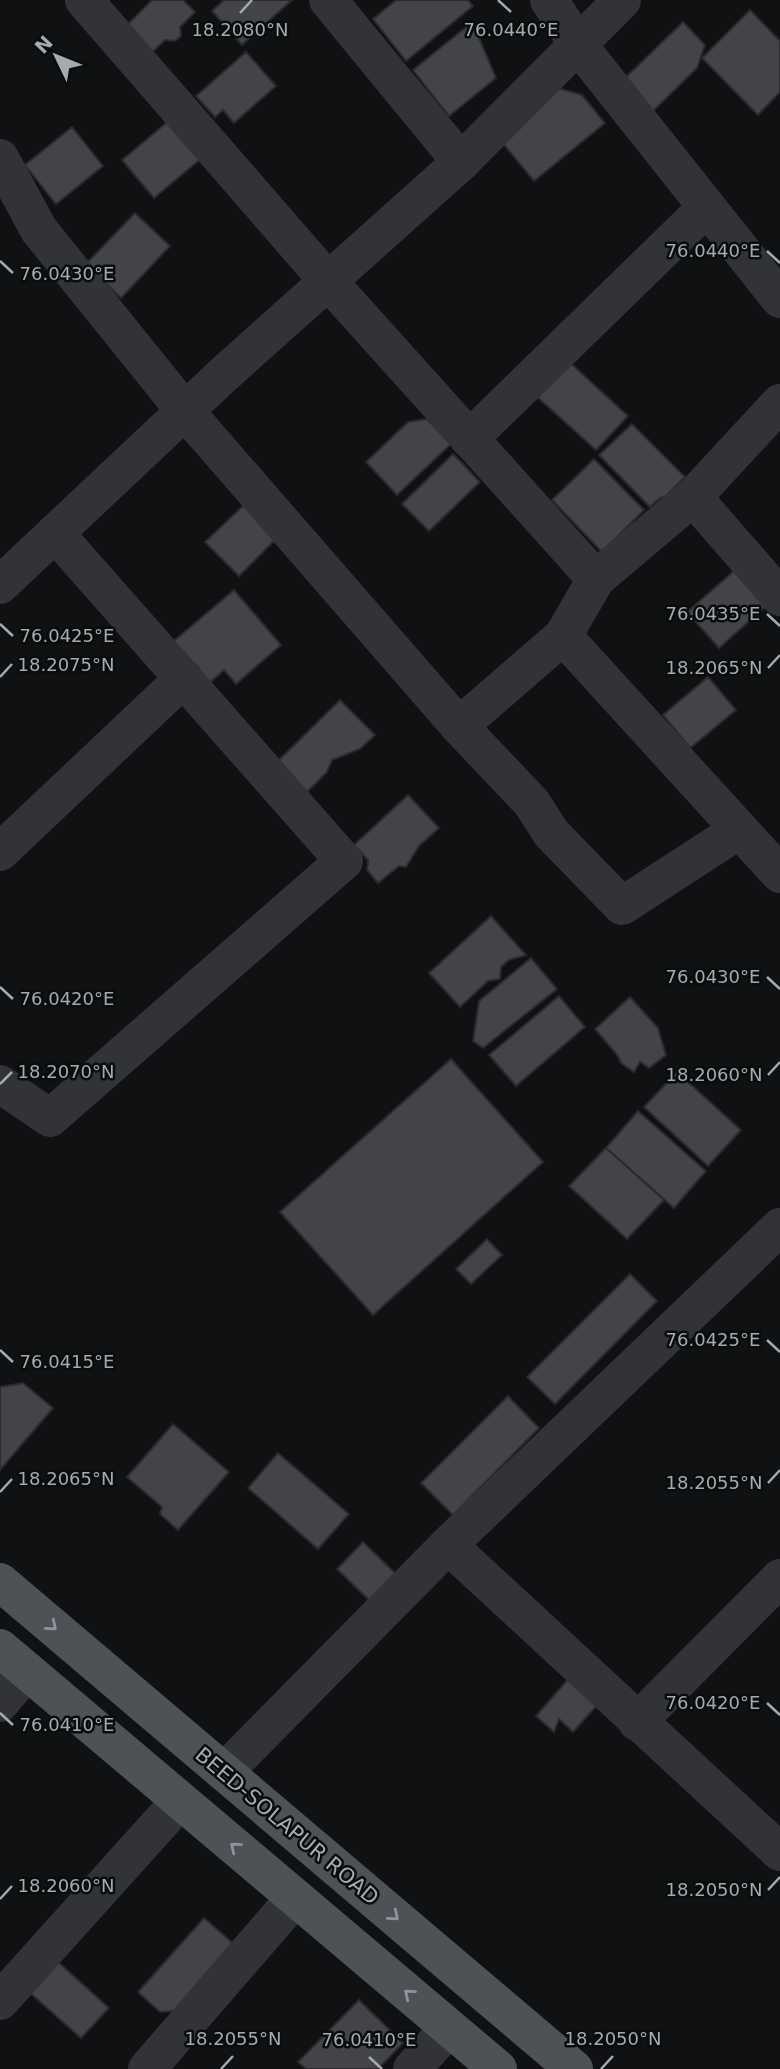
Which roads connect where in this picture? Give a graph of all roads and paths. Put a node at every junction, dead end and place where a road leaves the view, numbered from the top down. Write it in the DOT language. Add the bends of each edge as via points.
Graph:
graph roads {
  1 [pos="84,0"];
  2 [pos="328,0"];
  3 [pos="549,0"];
  4 [pos="622,0"];
  5 [pos="579,46"];
  6 [pos="0,159"];
  7 [pos="461,162"];
  8 [pos="707,207"];
  9 [pos="328,281"];
  10 [pos="780,299"];
  11 [pos="780,403"];
  12 [pos="185,411"];
  13 [pos="469,439"];
  14 [pos="693,497"];
  15 [pos="55,533"];
  16 [pos="596,579"];
  17 [pos="0,585"];
  18 [pos="780,597"];
  19 [pos="563,636"];
  20 [pos="184,678"];
  21 [pos="459,726"];
  22 [pos="765,848"];
  23 [pos="0,852"];
  24 [pos="0,1084"];
  25 [pos="780,1227"];
  26 [pos="448,1545"];
  27 [pos="780,1578"];
  28 [pos="0,1582"];
  29 [pos="13,1659"];
  30 [pos="0,1703"];
  31 [pos="637,1722"];
  32 [pos="224,1772"];
  33 [pos="180,1801"];
  34 [pos="780,1852"];
  35 [pos="295,1898"];
  36 [pos="0,2001"];
  37 [pos="449,2028"];
  38 [pos="147,2069"];
  39 [pos="412,2069"];
  40 [pos="498,2069"];
  41 [pos="574,2069"];
  1 -- 9 [label="street"];
  2 -- 7 [label="street"];
  3 -- 5 [label="street"];
  4 -- 5 [label="street"];
  5 -- 7 [label="street"];
  5 -- 8 [label="street"];
  6 -- 12 [label="street" via="39,230"];
  7 -- 9 [label="street"];
  8 -- 10 [label="street"];
  8 -- 13 [label="street"];
  9 -- 12 [label="street"];
  9 -- 13 [label="street"];
  11 -- 14 [label="street"];
  12 -- 15 [label="street"];
  12 -- 21 [label="street"];
  13 -- 16 [label="street"];
  14 -- 16 [label="street"];
  14 -- 18 [label="street"];
  15 -- 17 [label="street"];
  15 -- 20 [label="street"];
  16 -- 19 [label="street"];
  19 -- 21 [label="street"];
  19 -- 22 [label="street"];
  20 -- 23 [label="street"];
  20 -- 24 [label="street" via="344,861 50,1118"];
  21 -- 22 [label="street" via="622,906"];
  25 -- 26 [label="street"];
  26 -- 31 [label="street"];
  26 -- 32 [label="street"];
  27 -- 31 [label="street"];
  28 -- 32 [label="main road, BEED-SOLAPUR ROAD, one-way"];
  29 -- 30 [label="street"];
  29 -- 33 [label="main road"];
  31 -- 34 [label="street"];
  32 -- 41 [label="main road, BEED-SOLAPUR ROAD, one-way"];
  35 -- 33 [label="main road, one-way"];
  33 -- 36 [label="street"];
  37 -- 35 [label="main road, one-way"];
  35 -- 38 [label="street"];
  37 -- 39 [label="street"];
  37 -- 40 [label="main road"];
}
